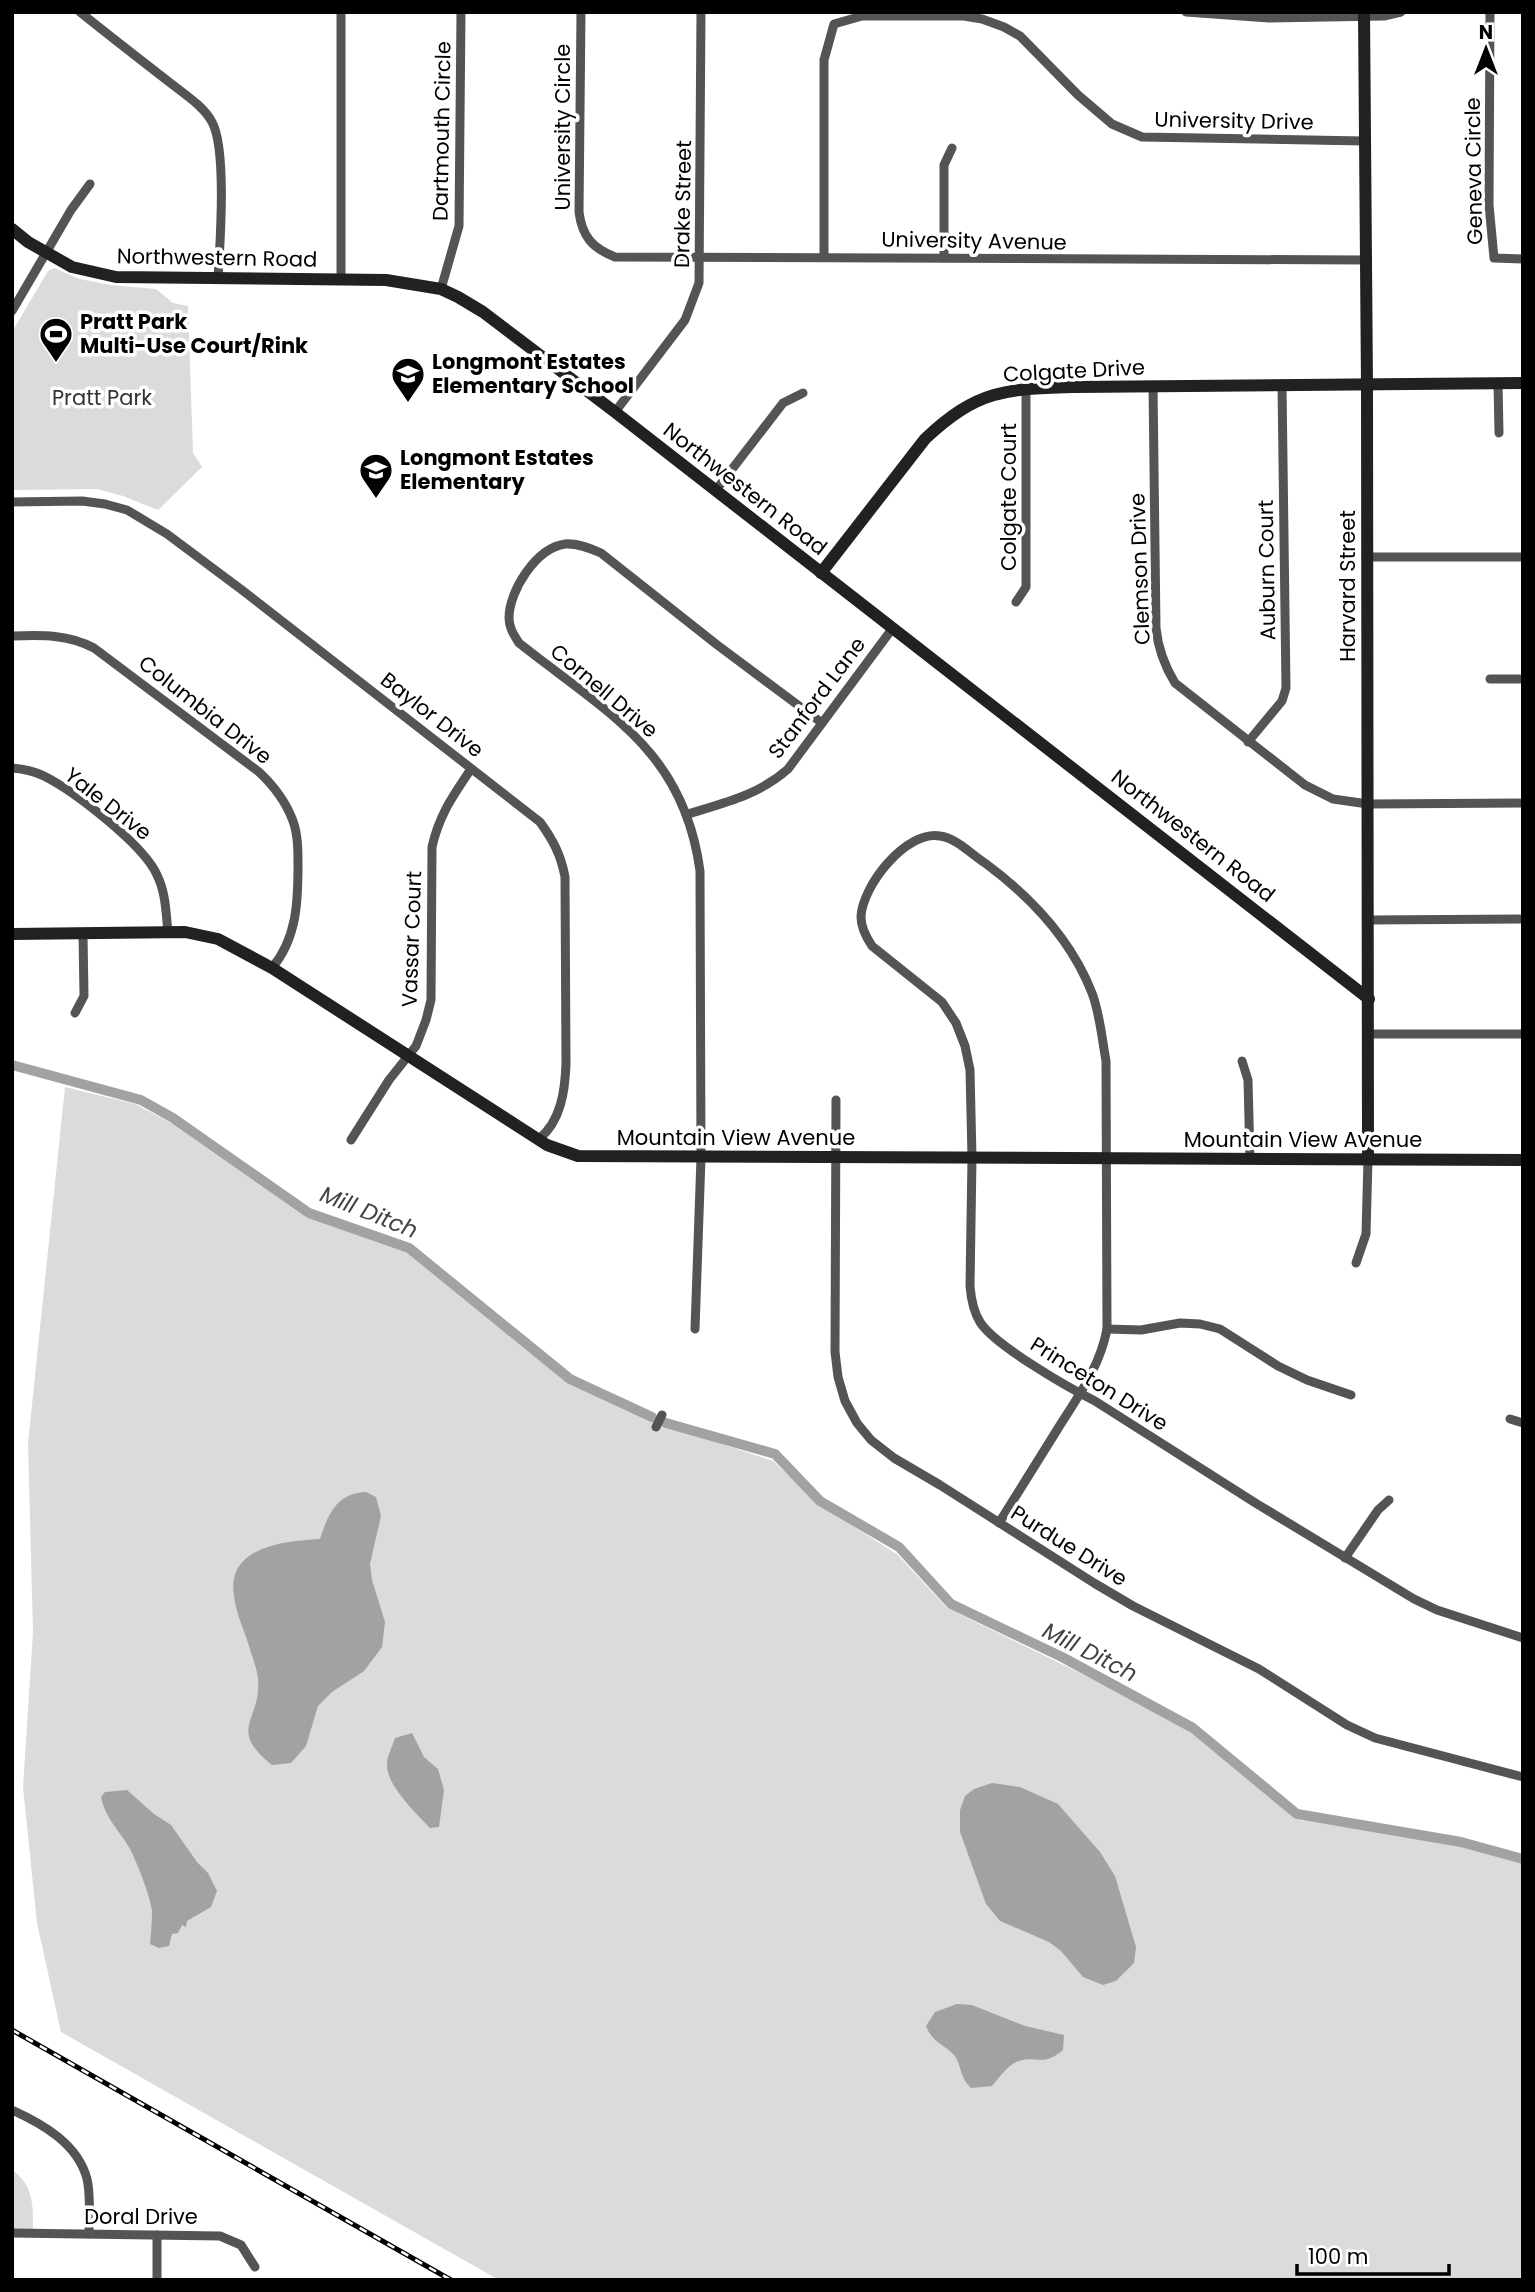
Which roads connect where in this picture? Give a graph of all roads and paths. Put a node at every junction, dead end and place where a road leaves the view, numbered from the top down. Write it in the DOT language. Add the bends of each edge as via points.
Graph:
graph roads {
  1 [pos="80,12"];
  2 [pos="341,12"];
  3 [pos="461,12"];
  4 [pos="581,12"];
  5 [pos="701,12"];
  6 [pos="1186,12"];
  7 [pos="1401,12"];
  8 [pos="1490,12"];
  9 [pos="1364,14"];
  10 [pos="1364,141"];
  11 [pos="952,148"];
  12 [pos="90,184"];
  13 [pos="12,229"];
  14 [pos="588,240"];
  15 [pos="45,253"];
  16 [pos="701,257"];
  17 [pos="824,257"];
  18 [pos="944,258"];
  19 [pos="1523,259"];
  20 [pos="1364,260"];
  21 [pos="218,278"];
  22 [pos="341,279"];
  23 [pos="441,289"];
  24 [pos="12,311"];
  25 [pos="1498,383"];
  26 [pos="1523,383"];
  27 [pos="1153,386"];
  28 [pos="1282,386"];
  29 [pos="1367,386"];
  30 [pos="1027,388"];
  31 [pos="803,393"];
  32 [pos="615,412"];
  33 [pos="1499,433"];
  34 [pos="716,490"];
  35 [pos="12,502"];
  36 [pos="1367,557"];
  37 [pos="1523,557"];
  38 [pos="821,573"];
  39 [pos="1016,602"];
  40 [pos="892,629"];
  41 [pos="12,636"];
  42 [pos="1490,679"];
  43 [pos="1523,679"];
  44 [pos="822,723"];
  45 [pos="1248,742"];
  46 [pos="12,768"];
  47 [pos="471,769"];
  48 [pos="1523,803"];
  49 [pos="1367,804"];
  50 [pos="688,814"];
  51 [pos="1523,919"];
  52 [pos="1367,920"];
  53 [pos="168,933"];
  54 [pos="12,934"];
  55 [pos="83,934"];
  56 [pos="272,968"];
  57 [pos="1369,999"];
  58 [pos="75,1013"];
  59 [pos="1369,1034"];
  60 [pos="1523,1034"];
  61 [pos="408,1056"];
  62 [pos="1242,1061"];
  63 [pos="836,1100"];
  64 [pos="539,1139"];
  65 [pos="351,1140"];
  66 [pos="701,1158"];
  67 [pos="837,1158"];
  68 [pos="972,1158"];
  69 [pos="1105,1159"];
  70 [pos="1250,1159"];
  71 [pos="1368,1159"];
  72 [pos="1523,1160"];
  73 [pos="1356,1263"];
  74 [pos="695,1329"];
  75 [pos="1107,1329"];
  76 [pos="1080,1394"];
  77 [pos="1351,1395"];
  78 [pos="662,1415"];
  79 [pos="1510,1419"];
  80 [pos="1523,1423"];
  81 [pos="656,1427"];
  82 [pos="1389,1500"];
  83 [pos="999,1523"];
  84 [pos="1345,1558"];
  85 [pos="1523,1638"];
  86 [pos="1523,1777"];
  87 [pos="12,2110"];
  88 [pos="12,2234"];
  89 [pos="89,2234"];
  90 [pos="157,2235"];
  91 [pos="256,2267"];
  92 [pos="157,2280"];
  1 -- 21 [label="street" via="213,122 220,150"];
  2 -- 22 [label="street"];
  3 -- 23 [label="street, Dartmouth Circle" via="459,226"];
  4 -- 14 [label="street, University Circle" via="579,212"];
  5 -- 16 [label="street, Drake Street"];
  6 -- 9 [label="street" via="1269,18"];
  7 -- 9 [label="street"];
  8 -- 19 [label="street, Geneva Circle" via="1491,239 1494,258"];
  9 -- 10 [label="street, Harvard Street"];
  10 -- 17 [label="street, University Drive" via="1142,137 1112,124 1020,36 1004,27 964,16 862,16 834,24 824,60"];
  10 -- 20 [label="street, Harvard Street"];
  11 -- 18 [label="street" via="944,165"];
  12 -- 15 [label="street"];
  13 -- 15 [label="street, Northwestern Road"];
  14 -- 16 [label="street, University Avenue" via="615,257"];
  15 -- 21 [label="street, Northwestern Road" via="72,267 116,277"];
  15 -- 24 [label="street"];
  16 -- 17 [label="street, University Avenue"];
  16 -- 32 [label="street, Drake Street" via="699,284 685,320"];
  17 -- 18 [label="street, University Avenue"];
  18 -- 20 [label="street, University Avenue"];
  20 -- 29 [label="street, Harvard Street"];
  21 -- 22 [label="street, Northwestern Road"];
  22 -- 23 [label="street, Northwestern Road"];
  23 -- 32 [label="street, Northwestern Road" via="483,312"];
  25 -- 26 [label="street, Colgate Drive"];
  25 -- 29 [label="street, Colgate Drive"];
  25 -- 33 [label="street"];
  27 -- 28 [label="street, Colgate Drive"];
  27 -- 30 [label="street, Colgate Drive"];
  27 -- 45 [label="street, Clemson Drive" via="1158,645 1175,683"];
  28 -- 29 [label="street, Colgate Drive"];
  28 -- 45 [label="street, Auburn Court" via="1286,688 1282,701"];
  29 -- 36 [label="street, Harvard Street"];
  30 -- 38 [label="street, Colgate Drive" via="990,395 945,421 925,439"];
  30 -- 39 [label="street, Colgate Court" via="1026,587"];
  31 -- 34 [label="street" via="783,403"];
  32 -- 34 [label="street, Northwestern Road"];
  34 -- 38 [label="street, Northwestern Road"];
  35 -- 47 [label="street, Baylor Drive" via="82,501 127,510 242,590"];
  36 -- 37 [label="street"];
  36 -- 49 [label="street, Harvard Street"];
  38 -- 40 [label="street, Northwestern Road"];
  40 -- 44 [label="street, Stanford Lane"];
  40 -- 57 [label="street, Northwestern Road"];
  41 -- 56 [label="street, Columbia Drive" via="57,635 94,648 259,772 278,792 295,829 298,901 292,931"];
  42 -- 43 [label="street"];
  44 -- 50 [label="street, Stanford Lane" via="773,783"];
  44 -- 50 [label="street, Cornell Drive" via="601,554 570,544 551,549 519,582 511,601 511,631 519,643 623,724 651,752"];
  45 -- 49 [label="street, Clemson Drive" via="1313,790 1333,799"];
  46 -- 53 [label="street, Yale Drive" via="44,776 79,799 147,857 164,892"];
  47 -- 61 [label="street, Vassar Court" via="436,827 430,1000 416,1046"];
  47 -- 64 [label="street, Baylor Drive" via="540,822 562,860 565,1075 557,1116"];
  48 -- 49 [label="street, Clemson Drive"];
  49 -- 52 [label="street, Harvard Street"];
  50 -- 66 [label="street, Cornell Drive" via="700,871"];
  51 -- 52 [label="street"];
  52 -- 57 [label="street, Harvard Street"];
  53 -- 55 [label="street, Mountain View Avenue"];
  53 -- 56 [label="street, Mountain View Avenue" via="218,939"];
  54 -- 55 [label="street, Mountain View Avenue"];
  55 -- 58 [label="street" via="84,996"];
  56 -- 61 [label="street, Mountain View Avenue"];
  57 -- 59 [label="street, Harvard Street"];
  59 -- 60 [label="street"];
  59 -- 71 [label="street, Harvard Street"];
  61 -- 64 [label="street, Mountain View Avenue"];
  61 -- 65 [label="street, Vassar Court"];
  62 -- 70 [label="street" via="1248,1080"];
  63 -- 67 [label="street, Purdue Drive"];
  64 -- 66 [label="street, Mountain View Avenue" via="555,1150 578,1156"];
  66 -- 67 [label="street, Mountain View Avenue"];
  66 -- 74 [label="street, Cornell Drive"];
  67 -- 68 [label="street, Mountain View Avenue"];
  67 -- 83 [label="street, Purdue Drive" via="835,1352 845,1401 864,1431 894,1458"];
  68 -- 69 [label="street, Mountain View Avenue"];
  68 -- 69 [label="street, Princeton Drive" via="970,1070 956,1023 942,1002 873,946 861,921 866,895 884,867 902,848 929,835 951,839 1010,882 1052,925 1074,958 1100,1022 1106,1061"];
  68 -- 76 [label="street, Princeton Drive" via="972,1304 988,1332"];
  69 -- 70 [label="street, Mountain View Avenue"];
  69 -- 75 [label="street, Princeton Drive"];
  70 -- 71 [label="street, Mountain View Avenue"];
  71 -- 72 [label="street, Mountain View Avenue"];
  71 -- 73 [label="street" via="1366,1234"];
  75 -- 76 [label="street, Princeton Drive" via="1097,1366"];
  75 -- 77 [label="street" via="1141,1330 1180,1322 1220,1329 1278,1366"];
  76 -- 83 [label="street, Princeton Drive"];
  76 -- 84 [label="street, Princeton Drive"];
  78 -- 81 [label="street"];
  79 -- 80 [label="street"];
  82 -- 84 [label="street"];
  83 -- 86 [label="street, Purdue Drive" via="1133,1605 1259,1669 1347,1725 1375,1738"];
  84 -- 85 [label="street, Princeton Drive" via="1437,1610"];
  87 -- 89 [label="street" via="55,2135 78,2159 87,2181"];
  88 -- 89 [label="street, Doral Drive"];
  89 -- 90 [label="street, Doral Drive"];
  90 -- 91 [label="street, Doral Drive" via="231,2239 244,2247"];
  90 -- 92 [label="street"];
}
